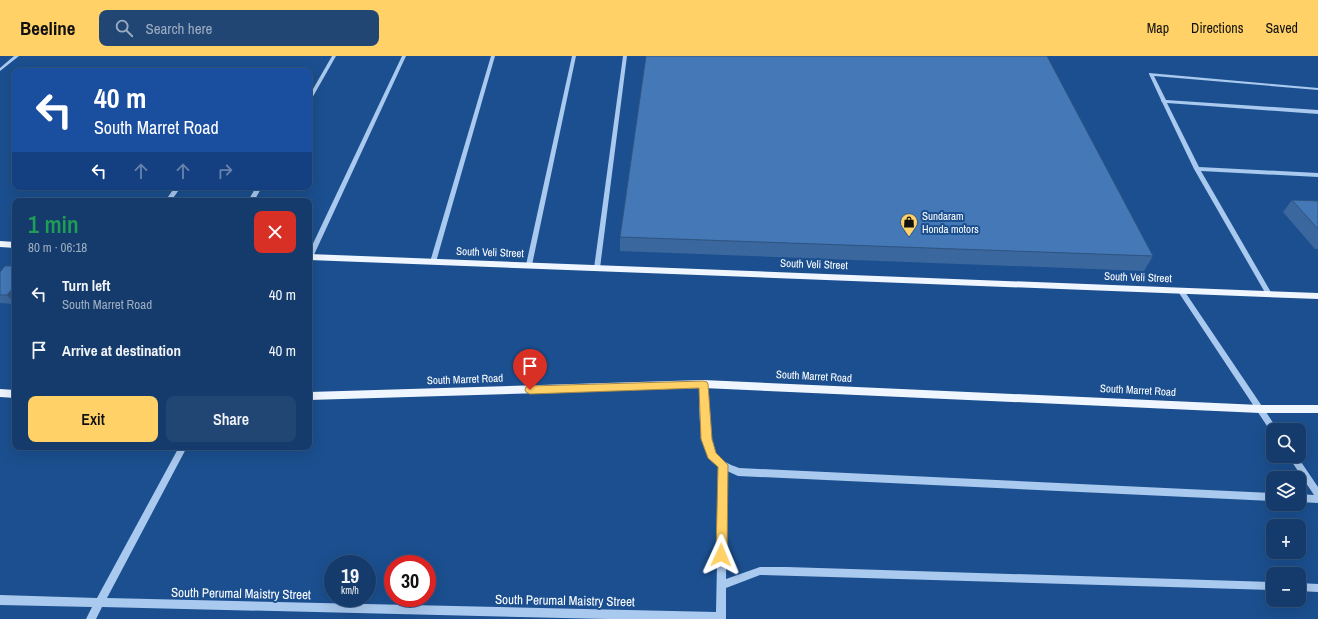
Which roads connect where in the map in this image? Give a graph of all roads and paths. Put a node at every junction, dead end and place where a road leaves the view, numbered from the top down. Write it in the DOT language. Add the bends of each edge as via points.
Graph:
graph roads {
  1 [pos="17,56"];
  2 [pos="334,56"];
  3 [pos="404,56"];
  4 [pos="493,56"];
  5 [pos="574,56"];
  6 [pos="625,56"];
  7 [pos="0,70"];
  8 [pos="1318,89"];
  9 [pos="312,95"];
  10 [pos="1164,100"];
  11 [pos="1318,112"];
  12 [pos="1197,169"];
  13 [pos="1318,175"];
  14 [pos="0,244"];
  15 [pos="12,245"];
  16 [pos="312,251"];
  17 [pos="312,257"];
  18 [pos="433,262"];
  19 [pos="529,265"];
  20 [pos="597,268"];
  21 [pos="1181,291"];
  22 [pos="1269,294"];
  23 [pos="1318,296"];
  24 [pos="703,384"];
  25 [pos="0,393"];
  26 [pos="12,394"];
  27 [pos="312,396"];
  28 [pos="1260,409"];
  29 [pos="1318,409"];
  30 [pos="1269,423"];
  31 [pos="181,450"];
  32 [pos="1297,463"];
  33 [pos="723,465"];
  34 [pos="1318,494"];
  35 [pos="1266,497"];
  36 [pos="1306,498"];
  37 [pos="1318,499"];
  38 [pos="721,585"];
  39 [pos="1266,586"];
  40 [pos="1306,587"];
  41 [pos="1318,588"];
  42 [pos="0,600"];
  43 [pos="99,602"];
  44 [pos="721,618"];
  45 [pos="91,619"];
  1 -- 7 [label="street"];
  2 -- 9 [label="street"];
  3 -- 16 [label="street"];
  4 -- 18 [label="street"];
  5 -- 19 [label="street"];
  6 -- 20 [label="street"];
  8 -- 10 [label="street" via="1151,74"];
  10 -- 11 [label="street"];
  10 -- 12 [label="street"];
  12 -- 13 [label="street"];
  12 -- 22 [label="street"];
  14 -- 15 [label="main road"];
  17 -- 18 [label="main road, South Veli Street"];
  18 -- 19 [label="main road, South Veli Street"];
  19 -- 20 [label="main road, South Veli Street"];
  20 -- 21 [label="main road, South Veli Street"];
  21 -- 22 [label="main road, South Veli Street"];
  21 -- 28 [label="street"];
  22 -- 23 [label="main road, South Veli Street"];
  24 -- 27 [label="main road, South Marret Road"];
  24 -- 28 [label="main road, South Marret Road"];
  24 -- 33 [label="street" via="706,439 712,455"];
  25 -- 26 [label="main road"];
  28 -- 29 [label="main road, South Marret Road"];
  28 -- 30 [label="street"];
  31 -- 43 [label="street"];
  32 -- 34 [label="street"];
  33 -- 35 [label="street" via="738,472 753,474"];
  33 -- 38 [label="street"];
  36 -- 37 [label="street"];
  38 -- 39 [label="street" via="760,571 787,571"];
  38 -- 44 [label="street"];
  40 -- 41 [label="street"];
  42 -- 43 [label="street, South Perumal Maistry Street"];
  43 -- 44 [label="street, South Perumal Maistry Street"];
  43 -- 45 [label="street"];
}
